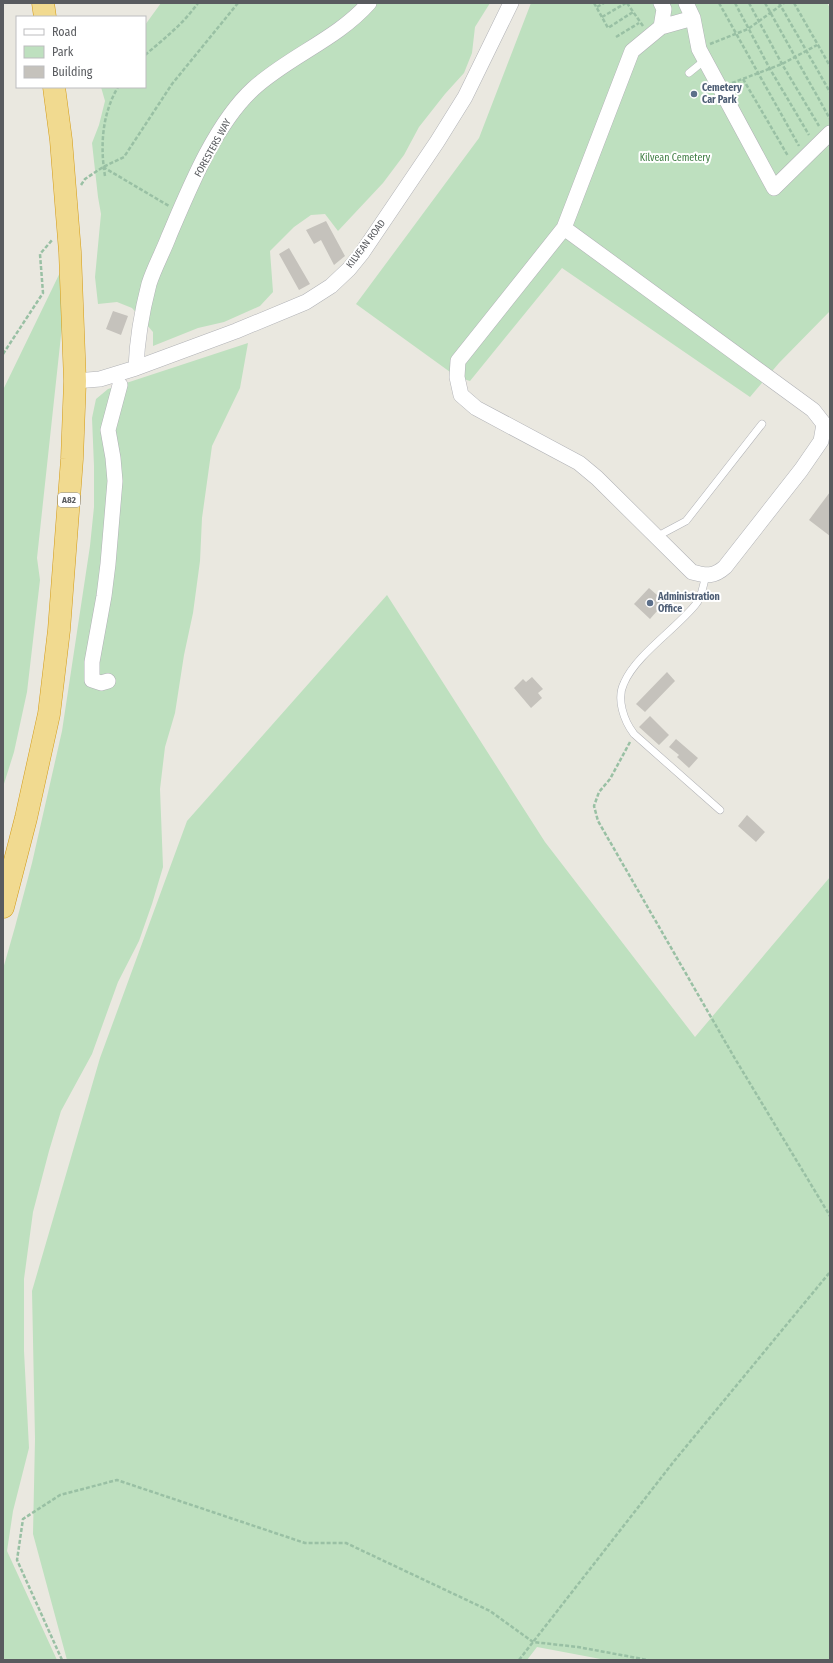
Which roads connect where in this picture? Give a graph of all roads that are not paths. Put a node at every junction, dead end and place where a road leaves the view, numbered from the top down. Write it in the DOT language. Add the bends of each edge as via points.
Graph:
graph roads {
  1 [pos="43,3"];
  2 [pos="370,3"];
  3 [pos="511,3"];
  4 [pos="661,3"];
  5 [pos="686,3"];
  6 [pos="45,16"];
  7 [pos="693,18"];
  8 [pos="657,31"];
  9 [pos="702,54"];
  10 [pos="689,73"];
  11 [pos="54,88"];
  12 [pos="814,148"];
  13 [pos="564,228"];
  14 [pos="136,368"];
  15 [pos="75,382"];
  16 [pos="120,385"];
  17 [pos="762,424"];
  18 [pos="656,537"];
  19 [pos="706,576"];
  20 [pos="108,680"];
  21 [pos="720,810"];
  22 [pos="3,907"];
  1 -- 6 [label="highway"];
  2 -- 14 [label="street, FORESTERS WAY" via="339,31 252,90 224,126 207,155 150,282"];
  3 -- 14 [label="street, KILVEAN ROAD" via="465,97 371,240 349,269 331,286 306,302"];
  4 -- 8 [label="street" via="664,9"];
  5 -- 7 [label="street"];
  7 -- 8 [label="street"];
  7 -- 9 [label="street"];
  8 -- 13 [label="street" via="632,51"];
  9 -- 10 [label="lane"];
  9 -- 12 [label="street" via="774,188"];
  11 -- 15 [label="highway, A82" via="68,211"];
  13 -- 18 [label="street" via="458,361 457,377 461,395 476,408 579,463"];
  13 -- 19 [label="street" via="812,410 824,424 821,441 725,568 718,574"];
  14 -- 15 [label="street, KILVEAN ROAD" via="100,379"];
  15 -- 22 [label="highway, A82" via="63,579 49,714"];
  16 -- 20 [label="street" via="108,430 114,458 115,481 104,596 92,662 92,680 101,683"];
  17 -- 18 [label="lane" via="686,521"];
  18 -- 19 [label="street" via="692,572"];
  19 -- 21 [label="lane" via="697,603 632,668 623,684 621,701 623,714 634,734"];
}
